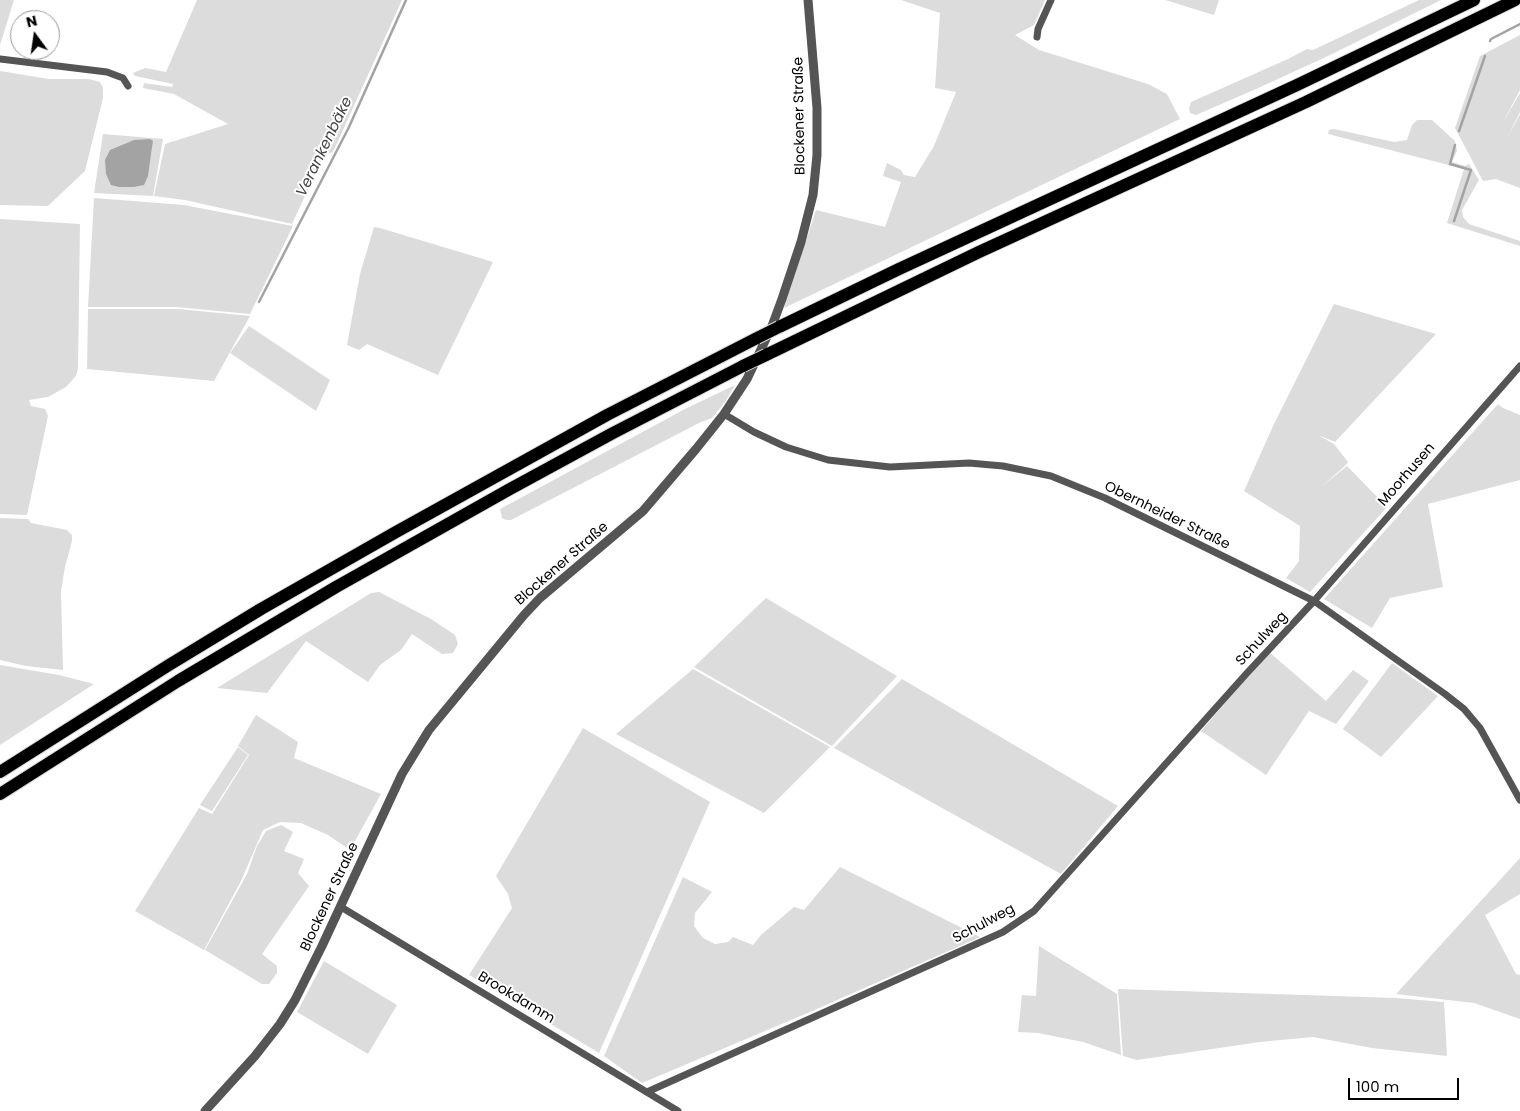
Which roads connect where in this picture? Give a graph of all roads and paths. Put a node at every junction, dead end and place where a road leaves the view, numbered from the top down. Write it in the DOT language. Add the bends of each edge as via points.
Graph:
graph roads {
  1 [pos="808,0"];
  2 [pos="1052,0"];
  3 [pos="1474,0"];
  4 [pos="1515,0"];
  5 [pos="1036,38"];
  6 [pos="0,59"];
  7 [pos="128,86"];
  8 [pos="1520,366"];
  9 [pos="724,414"];
  10 [pos="1314,602"];
  11 [pos="0,772"];
  12 [pos="0,794"];
  13 [pos="1520,800"];
  14 [pos="341,907"];
  15 [pos="647,1092"];
  16 [pos="205,1111"];
  17 [pos="678,1111"];
  1 -- 9 [label="street, Blockener Straße" via="817,108 813,195 797,257 772,326 747,379"];
  2 -- 5 [label="street"];
  3 -- 11 [label="highway, bridge" via="908,265 668,383 459,496 244,619"];
  4 -- 12 [label="highway, bridge" via="1306,102 979,252 613,433 336,587"];
  6 -- 7 [label="street" via="107,72 123,78"];
  8 -- 10 [label="street, Moorhusen"];
  9 -- 10 [label="street, Obernheider Straße" via="786,447 828,460 890,467 978,464 1019,468 1051,476 1104,498"];
  9 -- 14 [label="street, Blockener Straße" via="643,511 524,615 440,716 402,774"];
  10 -- 13 [label="street, Obernheider Straße" via="1464,709 1480,728"];
  10 -- 15 [label="street, Schulweg" via="1246,673 1034,911 1003,932"];
  14 -- 15 [label="street, Brookdamm"];
  14 -- 16 [label="street, Blockener Straße" via="308,978 284,1018"];
  15 -- 17 [label="street, Brookdamm"];
}
